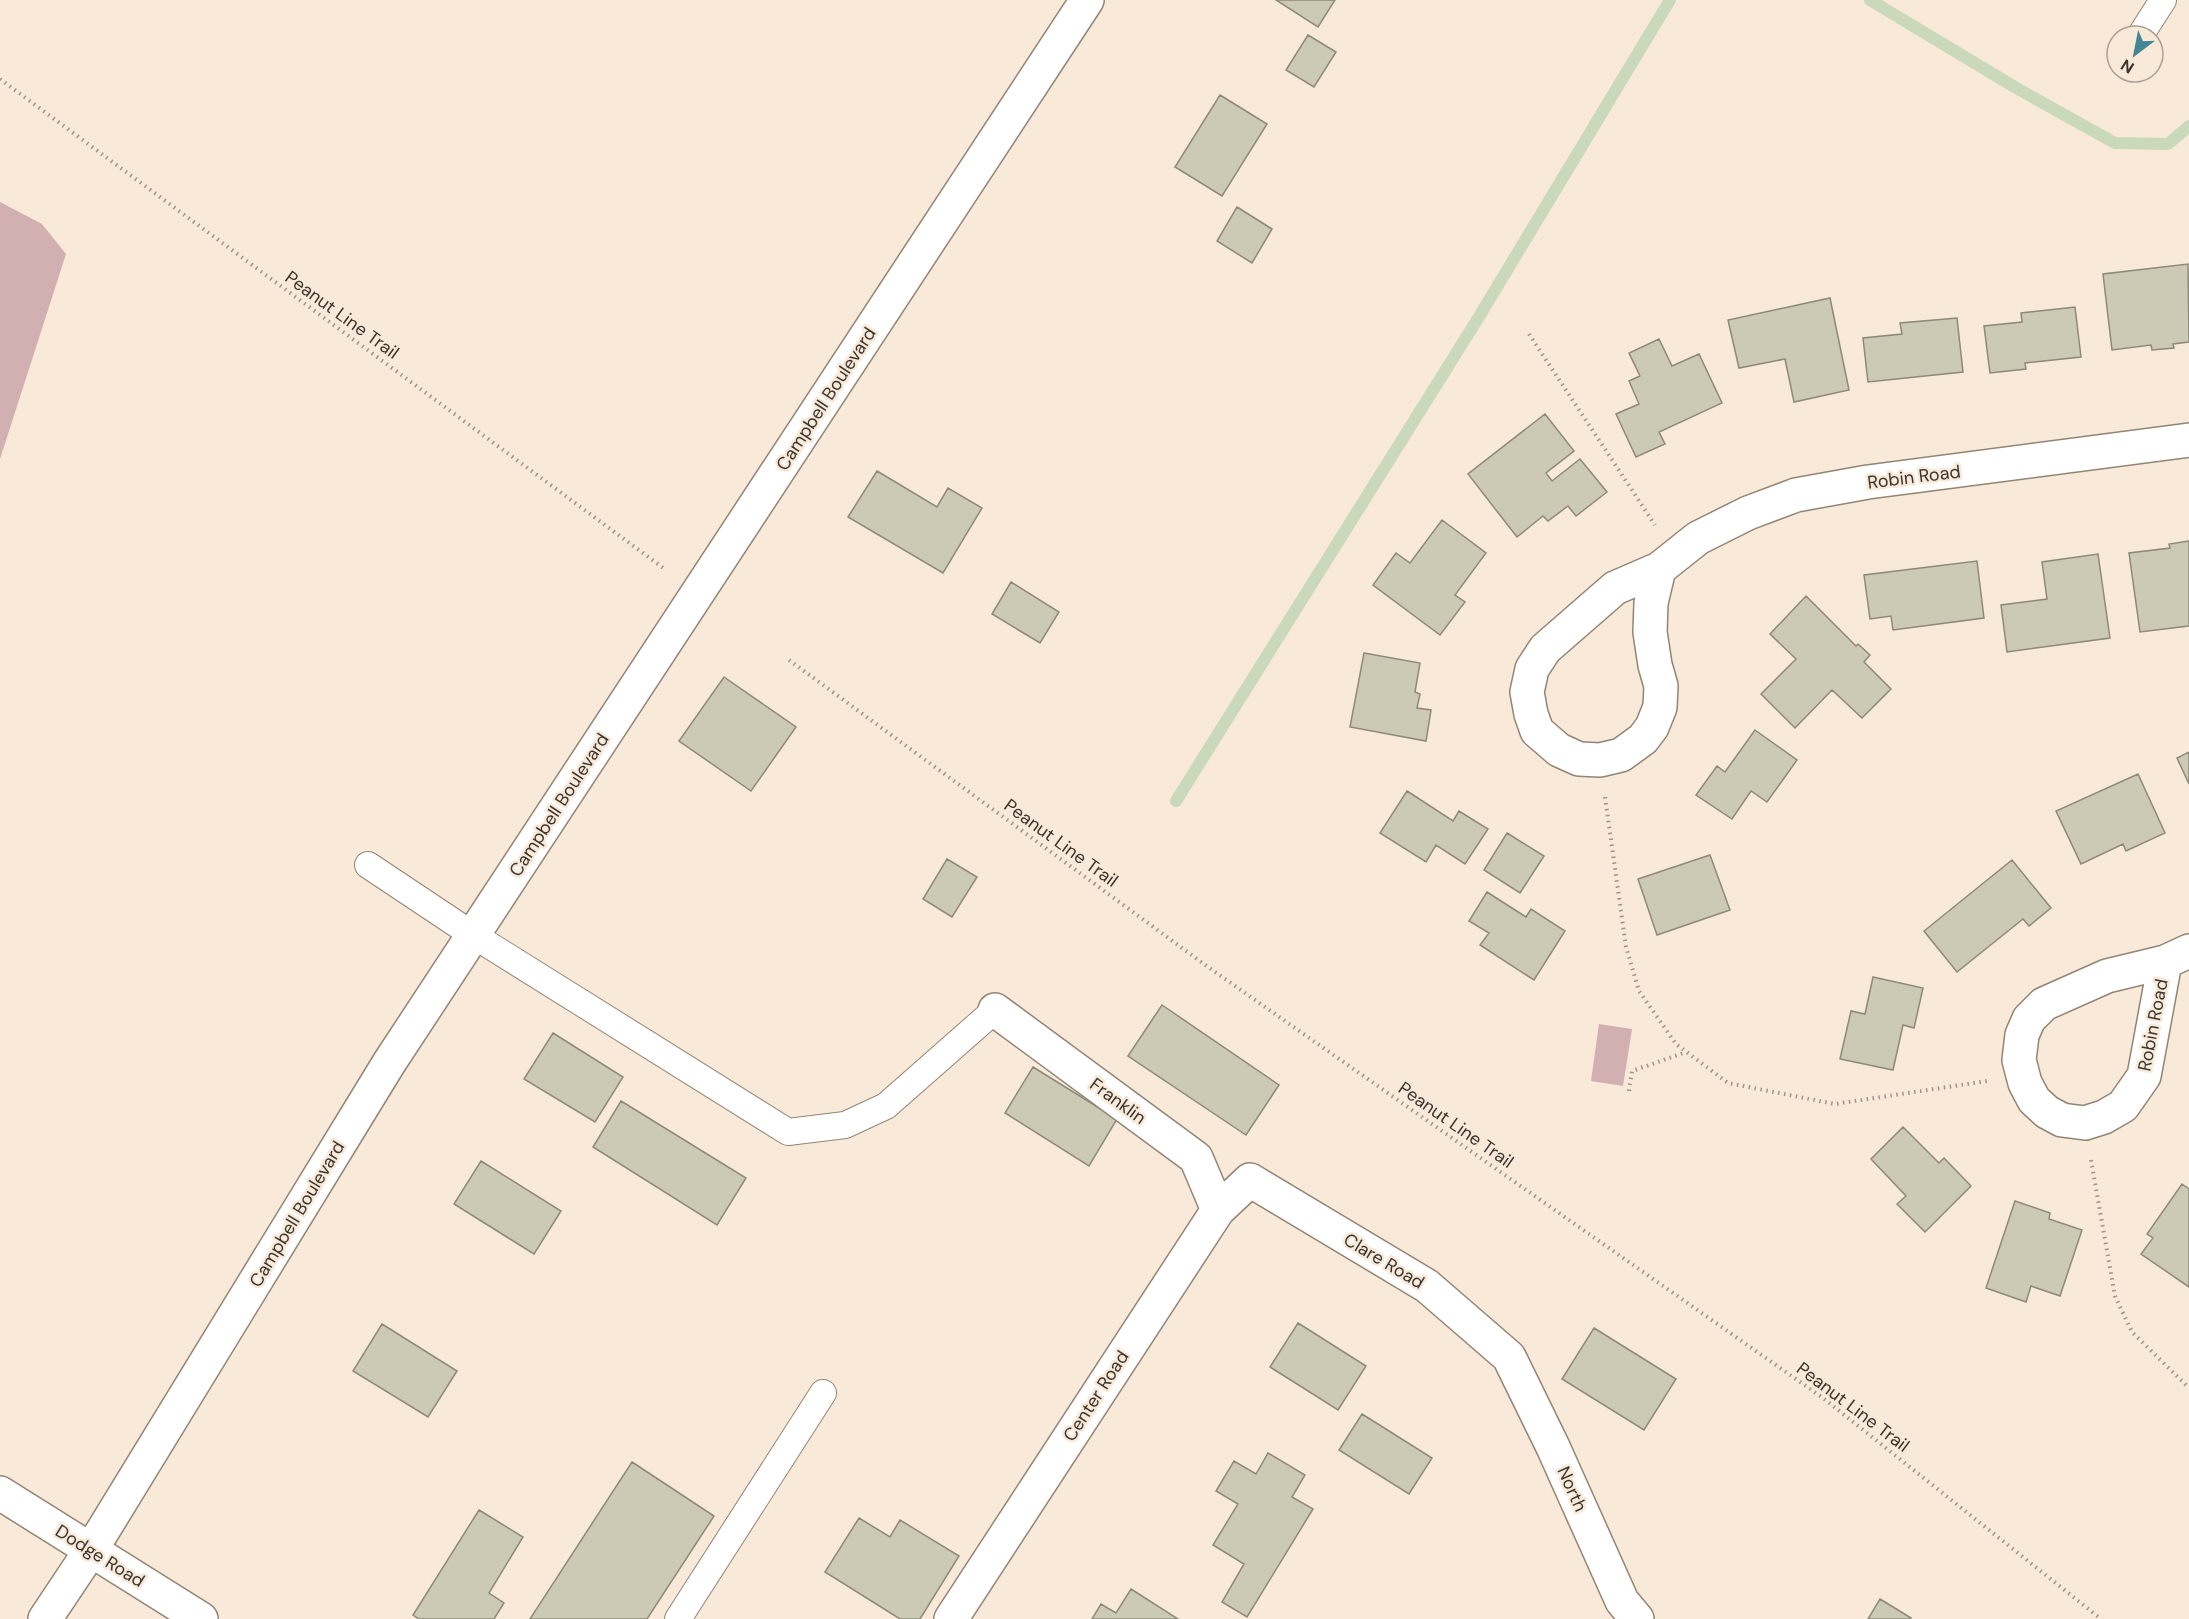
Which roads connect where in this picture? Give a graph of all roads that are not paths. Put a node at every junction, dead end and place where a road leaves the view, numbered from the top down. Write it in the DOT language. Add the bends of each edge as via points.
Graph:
graph roads {
  1 [pos="1087,0"];
  2 [pos="2163,0"];
  3 [pos="2148,24"];
  4 [pos="2189,440"];
  5 [pos="1667,562"];
  6 [pos="368,865"];
  7 [pos="473,935"];
  8 [pos="2177,956"];
  9 [pos="995,1010"];
  10 [pos="1250,1180"];
  11 [pos="1218,1210"];
  12 [pos="1509,1357"];
  13 [pos="823,1393"];
  14 [pos="0,1493"];
  15 [pos="91,1550"];
  16 [pos="45,1619"];
  17 [pos="201,1619"];
  18 [pos="678,1619"];
  19 [pos="951,1619"];
  20 [pos="1636,1619"];
  1 -- 7 [label="street, Campbell Boulevard"];
  2 -- 3 [label="lane"];
  4 -- 5 [label="street, Robin Road" via="1796,495 1708,532"];
  5 -- 5 [label="street, Robin Road" via="1616,588 1545,649 1532,669 1527,692 1531,714 1537,731 1559,750 1579,759 1621,755 1652,727 1660,707 1661,686 1650,632 1652,603"];
  6 -- 7 [label="lane"];
  7 -- 9 [label="lane" via="788,1132 845,1125 886,1106"];
  7 -- 15 [label="street, Campbell Boulevard" via="389,1063"];
  8 -- 8 [label="street, Robin Road" via="2148,1049 2144,1076 2123,1106 2104,1118 2085,1123 2062,1120 2034,1100 2019,1060 2022,1035 2029,1019 2044,1004 2107,976"];
  9 -- 11 [label="street, Franklin" via="1196,1158"];
  10 -- 11 [label="street, Center Road"];
  10 -- 12 [label="street, Clare Road" via="1426,1286"];
  11 -- 19 [label="street, Center Road"];
  12 -- 20 [label="street, North" via="1554,1447 1622,1601"];
  13 -- 18 [label="lane"];
  14 -- 15 [label="street, Dodge Road"];
  15 -- 16 [label="street, Campbell Boulevard"];
  15 -- 17 [label="street, Dodge Road"];
}
